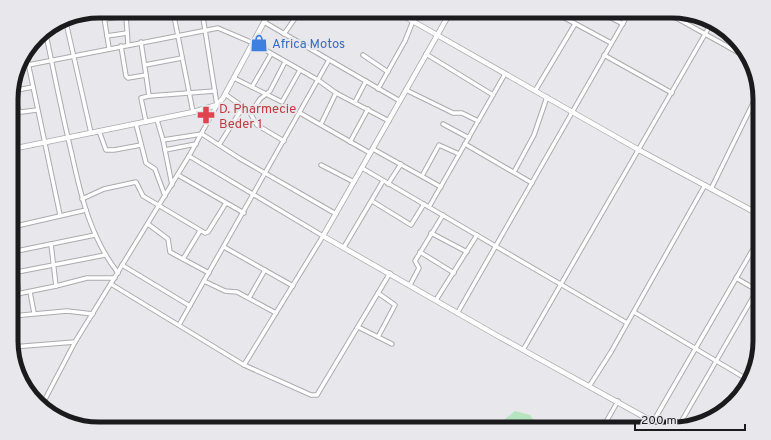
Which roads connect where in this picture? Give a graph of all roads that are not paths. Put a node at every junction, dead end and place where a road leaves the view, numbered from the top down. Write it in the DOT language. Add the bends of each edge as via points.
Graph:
graph roads {
  1 [pos="111,18"];
  2 [pos="126,18"];
  3 [pos="174,18"];
  4 [pos="203,18"];
  5 [pos="260,18"];
  6 [pos="266,18"];
  7 [pos="295,18"];
  8 [pos="408,18"];
  9 [pos="447,18"];
  10 [pos="565,18"];
  11 [pos="611,18"];
  12 [pos="626,18"];
  13 [pos="677,18"];
  14 [pos="104,19"];
  15 [pos="265,21"];
  16 [pos="413,21"];
  17 [pos="576,24"];
  18 [pos="623,24"];
  19 [pos="66,25"];
  20 [pos="709,27"];
  21 [pos="206,31"];
  22 [pos="127,33"];
  23 [pos="284,34"];
  24 [pos="437,35"];
  25 [pos="705,35"];
  26 [pos="107,36"];
  27 [pos="178,36"];
  28 [pos="47,38"];
  29 [pos="141,42"];
  30 [pos="253,43"];
  31 [pos="611,43"];
  32 [pos="128,44"];
  33 [pos="121,46"];
  34 [pos="110,48"];
  35 [pos="738,53"];
  36 [pos="271,54"];
  37 [pos="426,54"];
  38 [pos="73,55"];
  39 [pos="363,55"];
  40 [pos="604,55"];
  41 [pos="182,58"];
  42 [pos="51,60"];
  43 [pos="329,60"];
  44 [pos="27,61"];
  45 [pos="285,62"];
  46 [pos="28,65"];
  47 [pos="145,65"];
  48 [pos="25,66"];
  49 [pos="300,70"];
  50 [pos="388,72"];
  51 [pos="505,74"];
  52 [pos="146,75"];
  53 [pos="234,78"];
  54 [pos="318,80"];
  55 [pos="366,81"];
  56 [pos="33,87"];
  57 [pos="252,88"];
  58 [pos="378,89"];
  59 [pos="19,90"];
  60 [pos="406,90"];
  61 [pos="535,90"];
  62 [pos="215,91"];
  63 [pos="189,93"];
  64 [pos="336,93"];
  65 [pos="672,93"];
  66 [pos="225,94"];
  67 [pos="266,95"];
  68 [pos="493,95"];
  69 [pos="149,96"];
  70 [pos="547,97"];
  71 [pos="400,101"];
  72 [pos="355,102"];
  73 [pos="753,103"];
  74 [pos="217,105"];
  75 [pos="243,107"];
  76 [pos="18,108"];
  77 [pos="368,109"];
  78 [pos="38,110"];
  79 [pos="193,112"];
  80 [pos="572,112"];
  81 [pos="251,113"];
  82 [pos="300,113"];
  83 [pos="157,120"];
  84 [pos="389,121"];
  85 [pos="478,121"];
  86 [pos="146,122"];
  87 [pos="136,124"];
  88 [pos="321,124"];
  89 [pos="443,124"];
  90 [pos="99,131"];
  91 [pos="91,133"];
  92 [pos="202,134"];
  93 [pos="67,137"];
  94 [pos="469,138"];
  95 [pos="163,140"];
  96 [pos="284,141"];
  97 [pos="44,142"];
  98 [pos="350,142"];
  99 [pos="196,144"];
  100 [pos="465,144"];
  101 [pos="141,145"];
  102 [pos="219,145"];
  103 [pos="18,148"];
  104 [pos="165,150"];
  105 [pos="639,150"];
  106 [pos="372,151"];
  107 [pos="459,154"];
  108 [pos="190,156"];
  109 [pos="401,164"];
  110 [pos="321,165"];
  111 [pos="362,168"];
  112 [pos="514,172"];
  113 [pos="266,174"];
  114 [pos="178,175"];
  115 [pos="422,176"];
  116 [pos="383,181"];
  117 [pos="354,182"];
  118 [pos="532,183"];
  119 [pos="388,184"];
  120 [pos="705,185"];
  121 [pos="172,186"];
  122 [pos="440,187"];
  123 [pos="711,188"];
  124 [pos="254,195"];
  125 [pos="165,196"];
  126 [pos="82,199"];
  127 [pos="372,201"];
  128 [pos="226,203"];
  129 [pos="424,204"];
  130 [pos="159,206"];
  131 [pos="429,207"];
  132 [pos="86,210"];
  133 [pos="753,211"];
  134 [pos="244,213"];
  135 [pos="336,214"];
  136 [pos="443,215"];
  137 [pos="60,216"];
  138 [pos="148,224"];
  139 [pos="18,225"];
  140 [pos="200,231"];
  141 [pos="431,233"];
  142 [pos="95,235"];
  143 [pos="477,235"];
  144 [pos="323,236"];
  145 [pos="51,244"];
  146 [pos="224,246"];
  147 [pos="496,246"];
  148 [pos="344,247"];
  149 [pos="753,249"];
  150 [pos="18,251"];
  151 [pos="420,252"];
  152 [pos="467,252"];
  153 [pos="105,255"];
  154 [pos="183,259"];
  155 [pos="54,265"];
  156 [pos="122,266"];
  157 [pos="265,270"];
  158 [pos="18,272"];
  159 [pos="118,273"];
  160 [pos="209,273"];
  161 [pos="390,273"];
  162 [pos="454,273"];
  163 [pos="115,278"];
  164 [pos="736,278"];
  165 [pos="204,281"];
  166 [pos="111,284"];
  167 [pos="410,285"];
  168 [pos="561,285"];
  169 [pos="56,286"];
  170 [pos="293,286"];
  171 [pos="753,288"];
  172 [pos="18,290"];
  173 [pos="30,292"];
  174 [pos="378,293"];
  175 [pos="19,294"];
  176 [pos="249,298"];
  177 [pos="436,300"];
  178 [pos="753,300"];
  179 [pos="190,306"];
  180 [pos="458,312"];
  181 [pos="634,312"];
  182 [pos="34,313"];
  183 [pos="276,313"];
  184 [pos="93,314"];
  185 [pos="18,315"];
  186 [pos="628,323"];
  187 [pos="179,325"];
  188 [pos="358,327"];
  189 [pos="378,337"];
  190 [pos="76,342"];
  191 [pos="392,344"];
  192 [pos="18,346"];
  193 [pos="695,349"];
  194 [pos="523,350"];
  195 [pos="717,361"];
  196 [pos="244,364"];
  197 [pos="745,377"];
  198 [pos="590,385"];
  199 [pos="45,400"];
  200 [pos="618,401"];
  201 [pos="683,421"];
  202 [pos="606,422"];
  203 [pos="653,422"];
  1 -- 14 [label="street"];
  2 -- 22 [label="street"];
  3 -- 27 [label="street"];
  4 -- 21 [label="street"];
  5 -- 15 [label="street"];
  6 -- 15 [label="street"];
  7 -- 23 [label="street"];
  8 -- 16 [label="street"];
  9 -- 24 [label="street"];
  10 -- 17 [label="street"];
  11 -- 18 [label="street"];
  12 -- 18 [label="street"];
  13 -- 25 [label="street"];
  14 -- 26 [label="street"];
  15 -- 23 [label="street"];
  15 -- 30 [label="street"];
  16 -- 24 [label="street"];
  16 -- 50 [label="street"];
  17 -- 31 [label="street"];
  17 -- 61 [label="street"];
  18 -- 31 [label="street"];
  19 -- 38 [label="street"];
  20 -- 25 [label="street"];
  21 -- 27 [label="street"];
  21 -- 30 [label="street" via="222,29"];
  21 -- 62 [label="street"];
  22 -- 26 [label="street"];
  22 -- 32 [label="street"];
  23 -- 43 [label="street"];
  24 -- 37 [label="street"];
  24 -- 51 [label="street"];
  25 -- 35 [label="street"];
  25 -- 65 [label="street"];
  26 -- 34 [label="street"];
  27 -- 29 [label="street"];
  27 -- 41 [label="street"];
  28 -- 42 [label="street"];
  29 -- 32 [label="street"];
  29 -- 47 [label="street"];
  30 -- 36 [label="street"];
  30 -- 53 [label="street"];
  31 -- 40 [label="street"];
  32 -- 33 [label="street"];
  33 -- 34 [label="street"];
  33 -- 52 [label="street" via="126,76 128,78"];
  34 -- 38 [label="street"];
  36 -- 45 [label="street"];
  36 -- 57 [label="street"];
  37 -- 60 [label="street"];
  37 -- 68 [label="street"];
  38 -- 42 [label="street"];
  38 -- 91 [label="street"];
  39 -- 50 [label="street"];
  40 -- 65 [label="street"];
  40 -- 80 [label="street"];
  41 -- 47 [label="street"];
  41 -- 63 [label="street"];
  42 -- 46 [label="street"];
  42 -- 93 [label="street"];
  43 -- 54 [label="street"];
  43 -- 55 [label="street"];
  44 -- 46 [label="street"];
  45 -- 49 [label="street"];
  45 -- 67 [label="street"];
  46 -- 48 [label="street"];
  46 -- 56 [label="street"];
  47 -- 52 [label="street"];
  49 -- 54 [label="street"];
  49 -- 67 [label="street" via="282,102"];
  50 -- 58 [label="street"];
  51 -- 61 [label="street"];
  51 -- 68 [label="street"];
  52 -- 69 [label="street"];
  53 -- 57 [label="street"];
  53 -- 66 [label="street"];
  54 -- 64 [label="street"];
  54 -- 82 [label="street"];
  55 -- 58 [label="street"];
  55 -- 72 [label="street"];
  56 -- 59 [label="street"];
  56 -- 78 [label="street"];
  57 -- 67 [label="street"];
  58 -- 71 [label="street"];
  60 -- 71 [label="street"];
  60 -- 85 [label="street" via="453,113 462,113"];
  61 -- 70 [label="street"];
  62 -- 63 [label="street"];
  62 -- 74 [label="street"];
  63 -- 69 [label="street"];
  63 -- 79 [label="street"];
  64 -- 72 [label="street"];
  64 -- 88 [label="street"];
  65 -- 105 [label="street"];
  66 -- 74 [label="street"];
  66 -- 75 [label="street"];
  67 -- 81 [label="street" via="260,99"];
  68 -- 85 [label="street"];
  69 -- 86 [label="street" via="141,98"];
  70 -- 80 [label="street"];
  70 -- 112 [label="street" via="534,135"];
  71 -- 84 [label="street"];
  72 -- 77 [label="street"];
  73 -- 123 [label="street"];
  74 -- 79 [label="street"];
  74 -- 92 [label="street"];
  75 -- 81 [label="street"];
  75 -- 102 [label="street"];
  76 -- 78 [label="street" via="21,112"];
  77 -- 84 [label="street"];
  77 -- 98 [label="street"];
  78 -- 97 [label="street"];
  79 -- 83 [label="street"];
  80 -- 105 [label="street"];
  80 -- 118 [label="street"];
  81 -- 96 [label="street" via="257,125"];
  82 -- 88 [label="street"];
  82 -- 96 [label="street"];
  83 -- 86 [label="street"];
  83 -- 95 [label="street"];
  84 -- 106 [label="street"];
  85 -- 94 [label="street"];
  86 -- 87 [label="street"];
  87 -- 90 [label="street"];
  87 -- 101 [label="street"];
  88 -- 98 [label="street"];
  89 -- 94 [label="street"];
  90 -- 91 [label="street"];
  90 -- 101 [label="street" via="106,150"];
  91 -- 93 [label="street"];
  92 -- 95 [label="street"];
  92 -- 99 [label="street"];
  92 -- 102 [label="street"];
  93 -- 97 [label="street"];
  93 -- 126 [label="street"];
  94 -- 100 [label="street"];
  95 -- 104 [label="street"];
  96 -- 113 [label="street"];
  97 -- 103 [label="street"];
  97 -- 137 [label="street"];
  98 -- 106 [label="street"];
  99 -- 104 [label="street"];
  99 -- 108 [label="street"];
  100 -- 107 [label="street"];
  100 -- 112 [label="street"];
  101 -- 125 [label="street" via="146,163 155,169"];
  102 -- 113 [label="street"];
  104 -- 121 [label="street"];
  105 -- 120 [label="street"];
  105 -- 168 [label="street"];
  106 -- 109 [label="street"];
  106 -- 111 [label="street"];
  107 -- 115 [label="street" via="439,145"];
  107 -- 122 [label="street"];
  108 -- 114 [label="street"];
  108 -- 124 [label="street"];
  109 -- 115 [label="street"];
  109 -- 119 [label="street"];
  110 -- 117 [label="street"];
  111 -- 116 [label="street"];
  111 -- 117 [label="street"];
  112 -- 118 [label="street"];
  113 -- 124 [label="street"];
  113 -- 135 [label="street"];
  114 -- 121 [label="street"];
  114 -- 128 [label="street"];
  115 -- 122 [label="street"];
  116 -- 119 [label="street"];
  116 -- 127 [label="street"];
  117 -- 135 [label="street"];
  118 -- 147 [label="street"];
  119 -- 129 [label="street"];
  120 -- 123 [label="street"];
  120 -- 181 [label="street"];
  121 -- 125 [label="street"];
  122 -- 131 [label="street"];
  123 -- 133 [label="street"];
  124 -- 134 [label="street"];
  124 -- 144 [label="street"];
  125 -- 130 [label="street"];
  126 -- 130 [label="street" via="104,189 135,181 143,196"];
  126 -- 132 [label="street"];
  127 -- 129 [label="street" via="412,225"];
  127 -- 148 [label="street"];
  128 -- 134 [label="street"];
  128 -- 140 [label="street" via="208,232"];
  129 -- 131 [label="street"];
  130 -- 138 [label="street"];
  130 -- 140 [label="street"];
  131 -- 136 [label="street"];
  132 -- 137 [label="street"];
  132 -- 142 [label="street"];
  134 -- 146 [label="street"];
  135 -- 144 [label="street"];
  136 -- 141 [label="street"];
  136 -- 143 [label="street"];
  137 -- 139 [label="street"];
  138 -- 154 [label="street" via="168,239 170,252"];
  138 -- 156 [label="street"];
  140 -- 154 [label="street"];
  141 -- 151 [label="street"];
  141 -- 152 [label="street"];
  142 -- 145 [label="street"];
  142 -- 153 [label="street"];
  143 -- 147 [label="street"];
  143 -- 152 [label="street"];
  144 -- 148 [label="street"];
  144 -- 170 [label="street"];
  145 -- 150 [label="street"];
  145 -- 155 [label="street"];
  146 -- 157 [label="street"];
  146 -- 160 [label="street"];
  147 -- 168 [label="street"];
  147 -- 180 [label="street"];
  148 -- 161 [label="street"];
  149 -- 164 [label="street"];
  151 -- 162 [label="street"];
  151 -- 167 [label="street" via="414,261 419,268"];
  152 -- 162 [label="street"];
  153 -- 155 [label="street"];
  153 -- 159 [label="street"];
  154 -- 160 [label="street"];
  155 -- 158 [label="street"];
  155 -- 169 [label="street"];
  156 -- 159 [label="street"];
  156 -- 179 [label="street"];
  157 -- 170 [label="street"];
  157 -- 176 [label="street"];
  159 -- 163 [label="street"];
  160 -- 165 [label="street"];
  161 -- 167 [label="street"];
  161 -- 174 [label="street"];
  162 -- 177 [label="street"];
  163 -- 166 [label="street"];
  163 -- 169 [label="street" via="87,278"];
  164 -- 171 [label="street"];
  164 -- 193 [label="street"];
  165 -- 176 [label="street"];
  165 -- 179 [label="street"];
  166 -- 184 [label="street"];
  166 -- 187 [label="street"];
  167 -- 177 [label="street"];
  168 -- 186 [label="street"];
  168 -- 194 [label="street"];
  169 -- 173 [label="street"];
  170 -- 183 [label="street"];
  172 -- 175 [label="street"];
  173 -- 175 [label="street"];
  173 -- 182 [label="street"];
  174 -- 188 [label="street"];
  174 -- 189 [label="street" via="396,305"];
  176 -- 183 [label="street"];
  177 -- 180 [label="street"];
  178 -- 195 [label="street"];
  179 -- 187 [label="street"];
  180 -- 194 [label="street"];
  181 -- 186 [label="street"];
  181 -- 193 [label="street"];
  182 -- 184 [label="street" via="67,311"];
  182 -- 185 [label="street"];
  183 -- 196 [label="street"];
  184 -- 190 [label="street"];
  186 -- 198 [label="street"];
  187 -- 196 [label="street"];
  188 -- 189 [label="street"];
  188 -- 196 [label="street" via="315,396"];
  189 -- 191 [label="street"];
  190 -- 192 [label="street"];
  190 -- 199 [label="street"];
  193 -- 195 [label="street"];
  193 -- 203 [label="street"];
  194 -- 198 [label="street"];
  195 -- 197 [label="street"];
  195 -- 201 [label="street"];
  198 -- 200 [label="street"];
  200 -- 202 [label="street"];
  200 -- 203 [label="street"];
}
